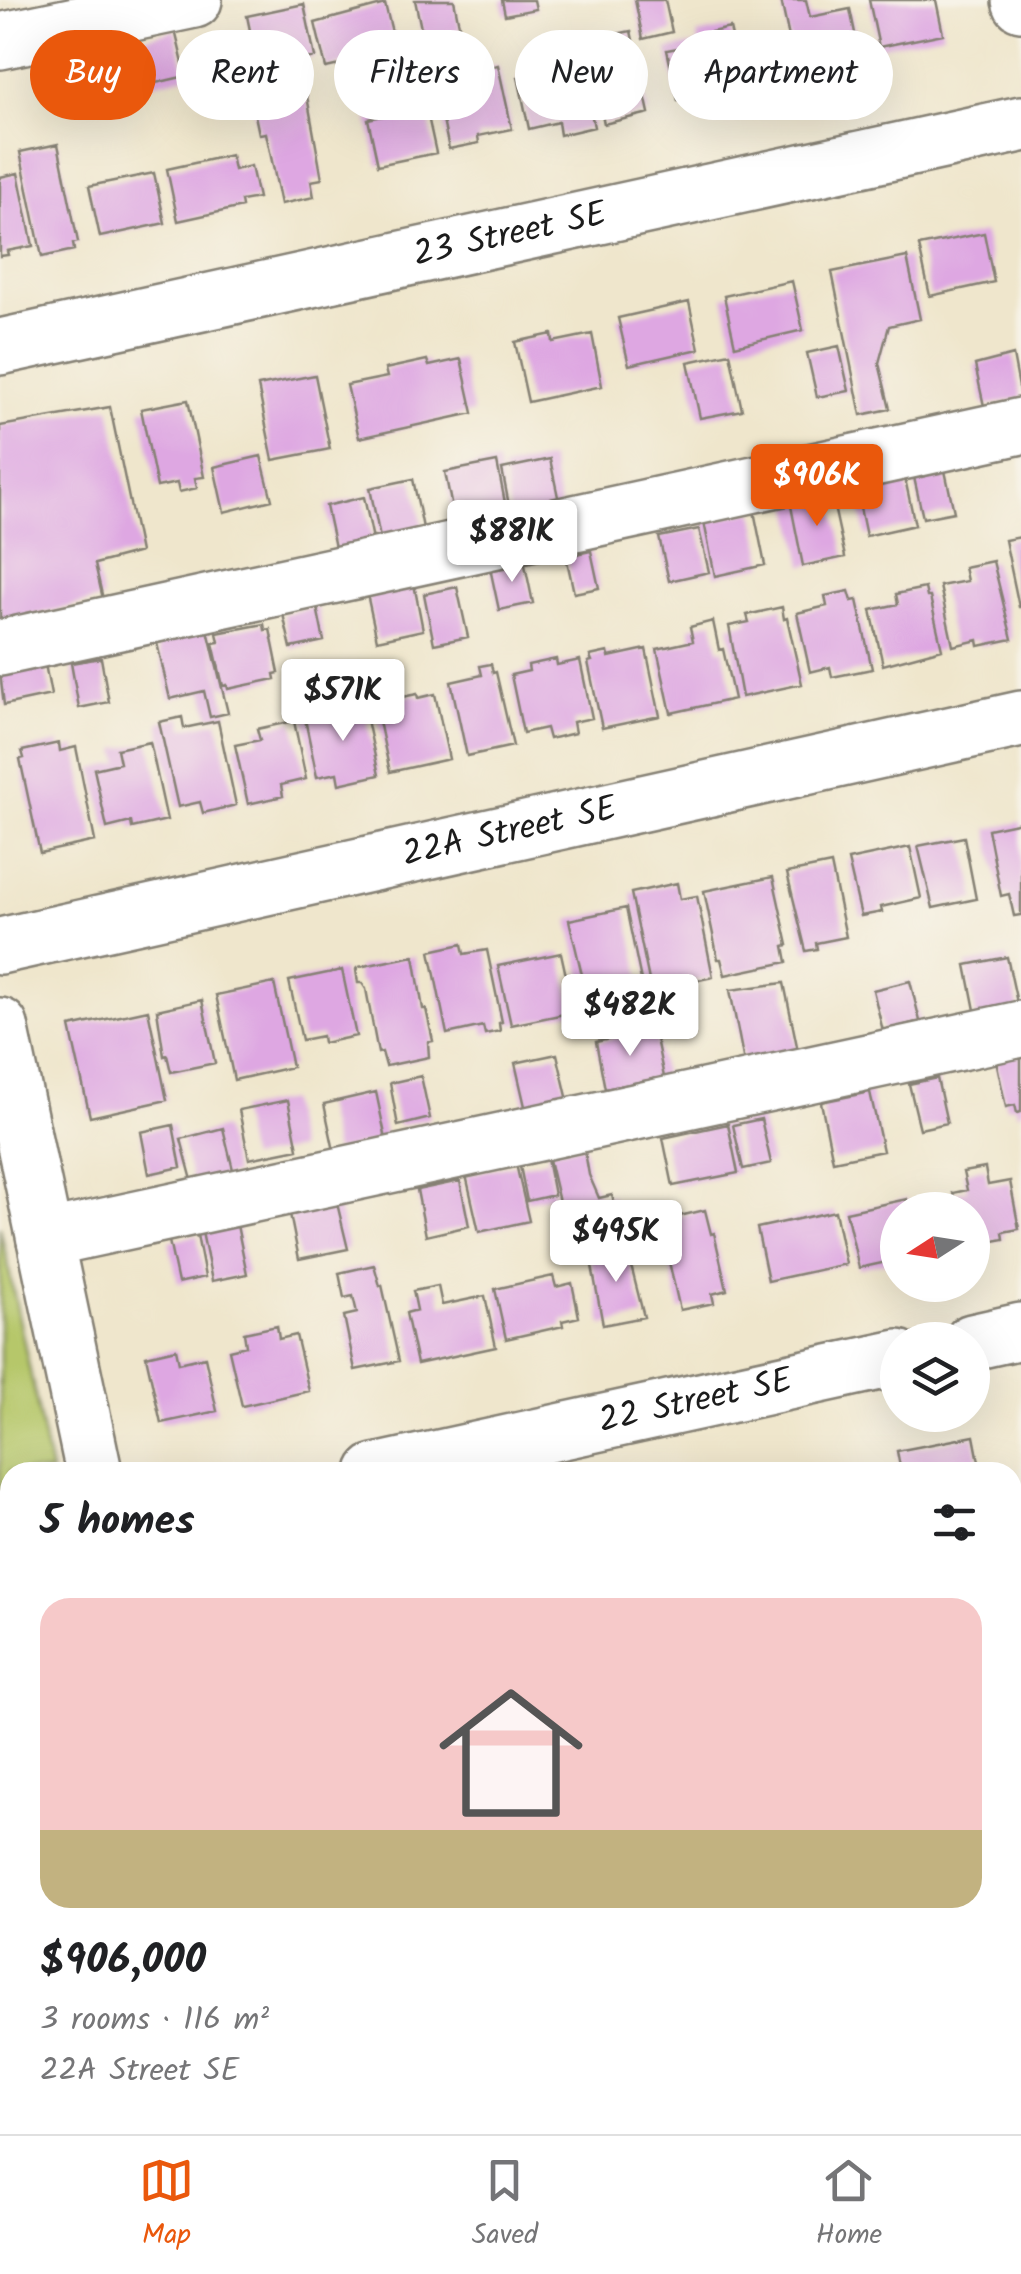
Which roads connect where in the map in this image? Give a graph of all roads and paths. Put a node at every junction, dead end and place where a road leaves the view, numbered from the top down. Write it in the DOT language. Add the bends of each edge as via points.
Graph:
graph roads {
  1 [pos="194,0"];
  2 [pos="0,41"];
  3 [pos="1021,124"];
  4 [pos="0,347"];
  5 [pos="1021,426"];
  6 [pos="0,648"];
  7 [pos="1021,719"];
  8 [pos="0,946"];
  9 [pos="0,1026"];
  10 [pos="1021,1029"];
  11 [pos="45,1239"];
  12 [pos="1021,1331"];
  13 [pos="990,1338"];
  14 [pos="880,1362"];
  15 [pos="92,1462"];
  16 [pos="420,1462"];
  1 -- 2 [label="street"];
  3 -- 4 [label="street, 23 Street SE"];
  5 -- 6 [label="street"];
  7 -- 8 [label="street, 22A Street SE"];
  9 -- 11 [label="street"];
  10 -- 11 [label="street"];
  11 -- 15 [label="street"];
  12 -- 13 [label="street"];
  14 -- 16 [label="street, 22 Street SE"];
}
